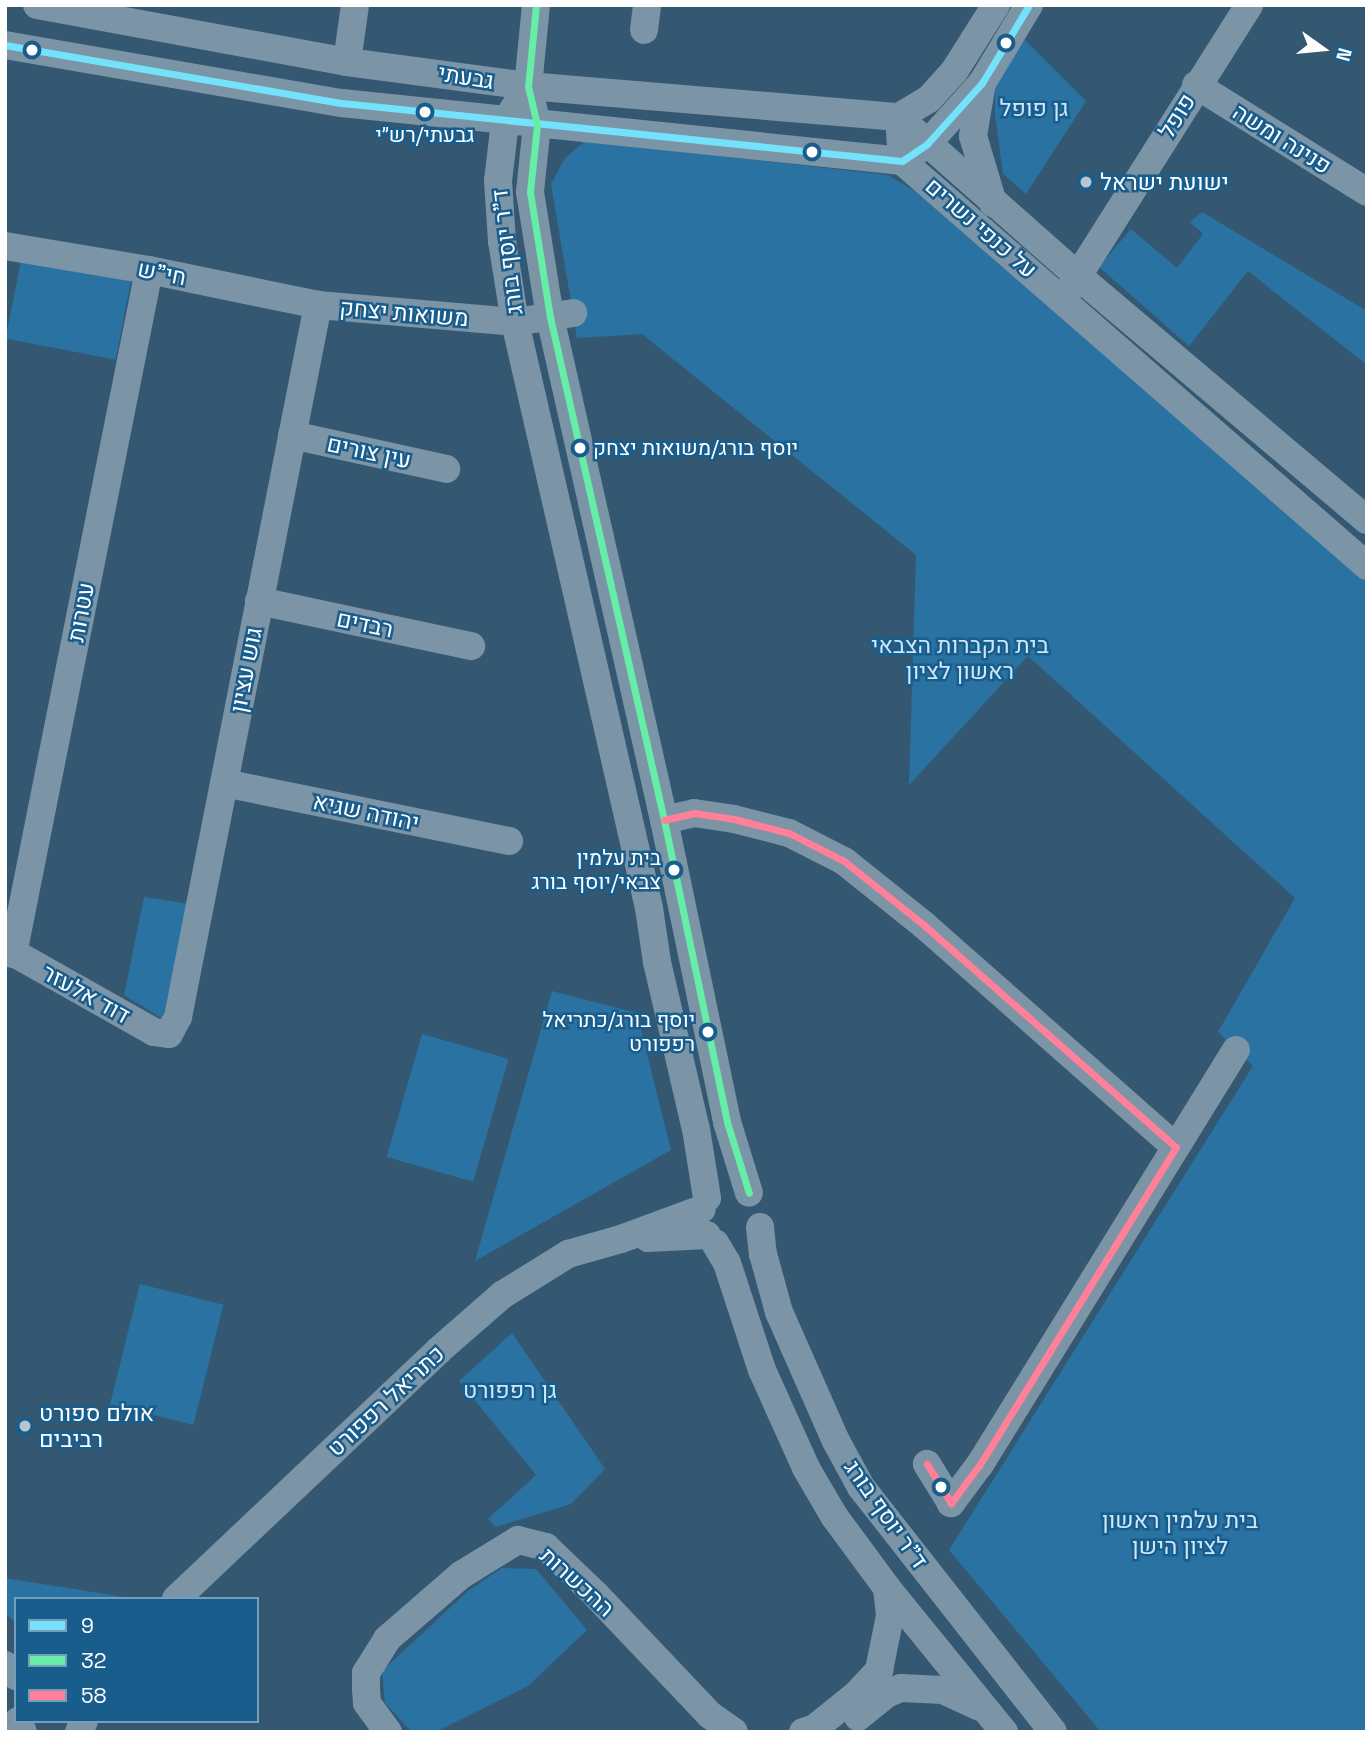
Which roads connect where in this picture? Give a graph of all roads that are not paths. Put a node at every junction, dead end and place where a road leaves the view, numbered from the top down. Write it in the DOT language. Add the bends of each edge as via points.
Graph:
graph roads {
  1 [pos="37,5"];
  2 [pos="355,5"];
  3 [pos="536,5"];
  4 [pos="996,5"];
  5 [pos="1029,5"];
  6 [pos="1249,5"];
  7 [pos="5,45"];
  8 [pos="347,62"];
  9 [pos="982,83"];
  10 [pos="1196,85"];
  11 [pos="528,86"];
  12 [pos="899,117"];
  13 [pos="505,122"];
  14 [pos="537,125"];
  15 [pos="587,128"];
  16 [pos="927,144"];
  17 [pos="902,161"];
  18 [pos="530,192"];
  19 [pos="1367,192"];
  20 [pos="993,203"];
  21 [pos="5,246"];
  22 [pos="505,261"];
  23 [pos="149,270"];
  24 [pos="1070,287"];
  25 [pos="318,305"];
  26 [pos="562,315"];
  27 [pos="466,320"];
  28 [pos="515,322"];
  29 [pos="292,435"];
  30 [pos="446,469"];
  31 [pos="1367,520"];
  32 [pos="1367,566"];
  33 [pos="260,601"];
  34 [pos="471,646"];
  35 [pos="224,783"];
  36 [pos="664,820"];
  37 [pos="509,841"];
  38 [pos="9,951"];
  39 [pos="169,1034"];
  40 [pos="1236,1049"];
  41 [pos="1176,1147"];
  42 [pos="749,1193"];
  43 [pos="708,1222"];
  44 [pos="760,1227"];
  45 [pos="927,1464"];
  46 [pos="887,1588"];
  47 [pos="178,1597"];
  48 [pos="995,1722"];
  49 [pos="388,1732"];
  50 [pos="734,1732"];
  51 [pos="803,1732"];
  52 [pos="839,1732"];
  53 [pos="1053,1732"];
  1 -- 8 [label="street, גבעתי"];
  2 -- 8 [label="street"];
  3 -- 11 [label="street"];
  4 -- 12 [label="street" via="956,70 929,99"];
  5 -- 9 [label="street"];
  6 -- 10 [label="street, פופל"];
  7 -- 13 [label="street, גבעתי" via="342,103"];
  8 -- 11 [label="street, גבעתי"];
  9 -- 16 [label="street"];
  9 -- 20 [label="street" via="973,136"];
  10 -- 19 [label="street, פנינה ומשה"];
  10 -- 24 [label="street, פופל"];
  11 -- 12 [label="street, גבעתי"];
  11 -- 13 [label="street, ד\"ר יוסף בורג"];
  11 -- 14 [label="street, ד\"ר יוסף בורג"];
  12 -- 16 [label="street, על כנפי נשרים"];
  12 -- 17 [label="street"];
  13 -- 14 [label="street, גבעתי"];
  13 -- 22 [label="street, ד\"ר יוסף בורג" via="498,181"];
  14 -- 15 [label="street, גבעתי"];
  14 -- 18 [label="street, ד\"ר יוסף בורג"];
  15 -- 17 [label="street, גבעתי"];
  15 -- 18 [label="street" via="562,143"];
  16 -- 17 [label="street"];
  16 -- 20 [label="street, על כנפי נשרים"];
  17 -- 24 [label="street, על כנפי נשרים"];
  18 -- 26 [label="street, ד\"ר יוסף בורג"];
  20 -- 24 [label="street, על כנפי נשרים"];
  21 -- 23 [label="street, חי\"ש"];
  22 -- 27 [label="street" via="495,294"];
  22 -- 28 [label="street, ד\"ר יוסף בורג"];
  23 -- 25 [label="street, חי\"ש"];
  23 -- 38 [label="street, עטרות"];
  24 -- 31 [label="street, על כנפי נשרים"];
  24 -- 32 [label="street, על כנפי נשרים"];
  25 -- 27 [label="street, משואות יצחק"];
  25 -- 29 [label="street, גוש עציון"];
  26 -- 28 [label="street, משואות יצחק"];
  26 -- 36 [label="street, ד\"ר יוסף בורג"];
  27 -- 28 [label="street, משואות יצחק"];
  28 -- 43 [label="street, ד\"ר יוסף בורג" via="649,908 700,1148"];
  29 -- 30 [label="street, עין צורים"];
  29 -- 33 [label="street, גוש עציון"];
  33 -- 34 [label="street, רבדים"];
  33 -- 35 [label="street, גוש עציון"];
  35 -- 37 [label="street, יהודה שגיא"];
  35 -- 39 [label="street, גוש עציון" via="178,1017"];
  36 -- 41 [label="street" via="694,813 734,819 789,833 844,862 925,926"];
  36 -- 42 [label="street, ד\"ר יוסף בורג" via="727,1122"];
  38 -- 39 [label="street, דוד אלעזר" via="154,1032"];
  40 -- 41 [label="street"];
  41 -- 45 [label="street" via="980,1464 951,1503"];
  42 -- 43 [label="street" via="722,1188"];
  42 -- 44 [label="street" via="760,1208"];
  43 -- 44 [label="street" via="732,1247 741,1246"];
  43 -- 46 [label="street, ד\"ר יוסף בורג" via="727,1263 762,1370 806,1468 834,1516"];
  43 -- 47 [label="street, כתריאל רפפורט" via="568,1254 502,1295"];
  44 -- 53 [label="street, ד\"ר יוסף בורג" via="769,1278 788,1334 861,1486"];
  46 -- 48 [label="street, ד\"ר יוסף בורג"];
  46 -- 51 [label="street" via="891,1616 879,1670 857,1694 815,1728"];
  48 -- 52 [label="street" via="970,1700 943,1690 901,1688 886,1694"];
  49 -- 50 [label="street, ההכשרות" via="367,1703 366,1681 366,1673 387,1639 461,1575 518,1540 545,1547 710,1715"];
}
